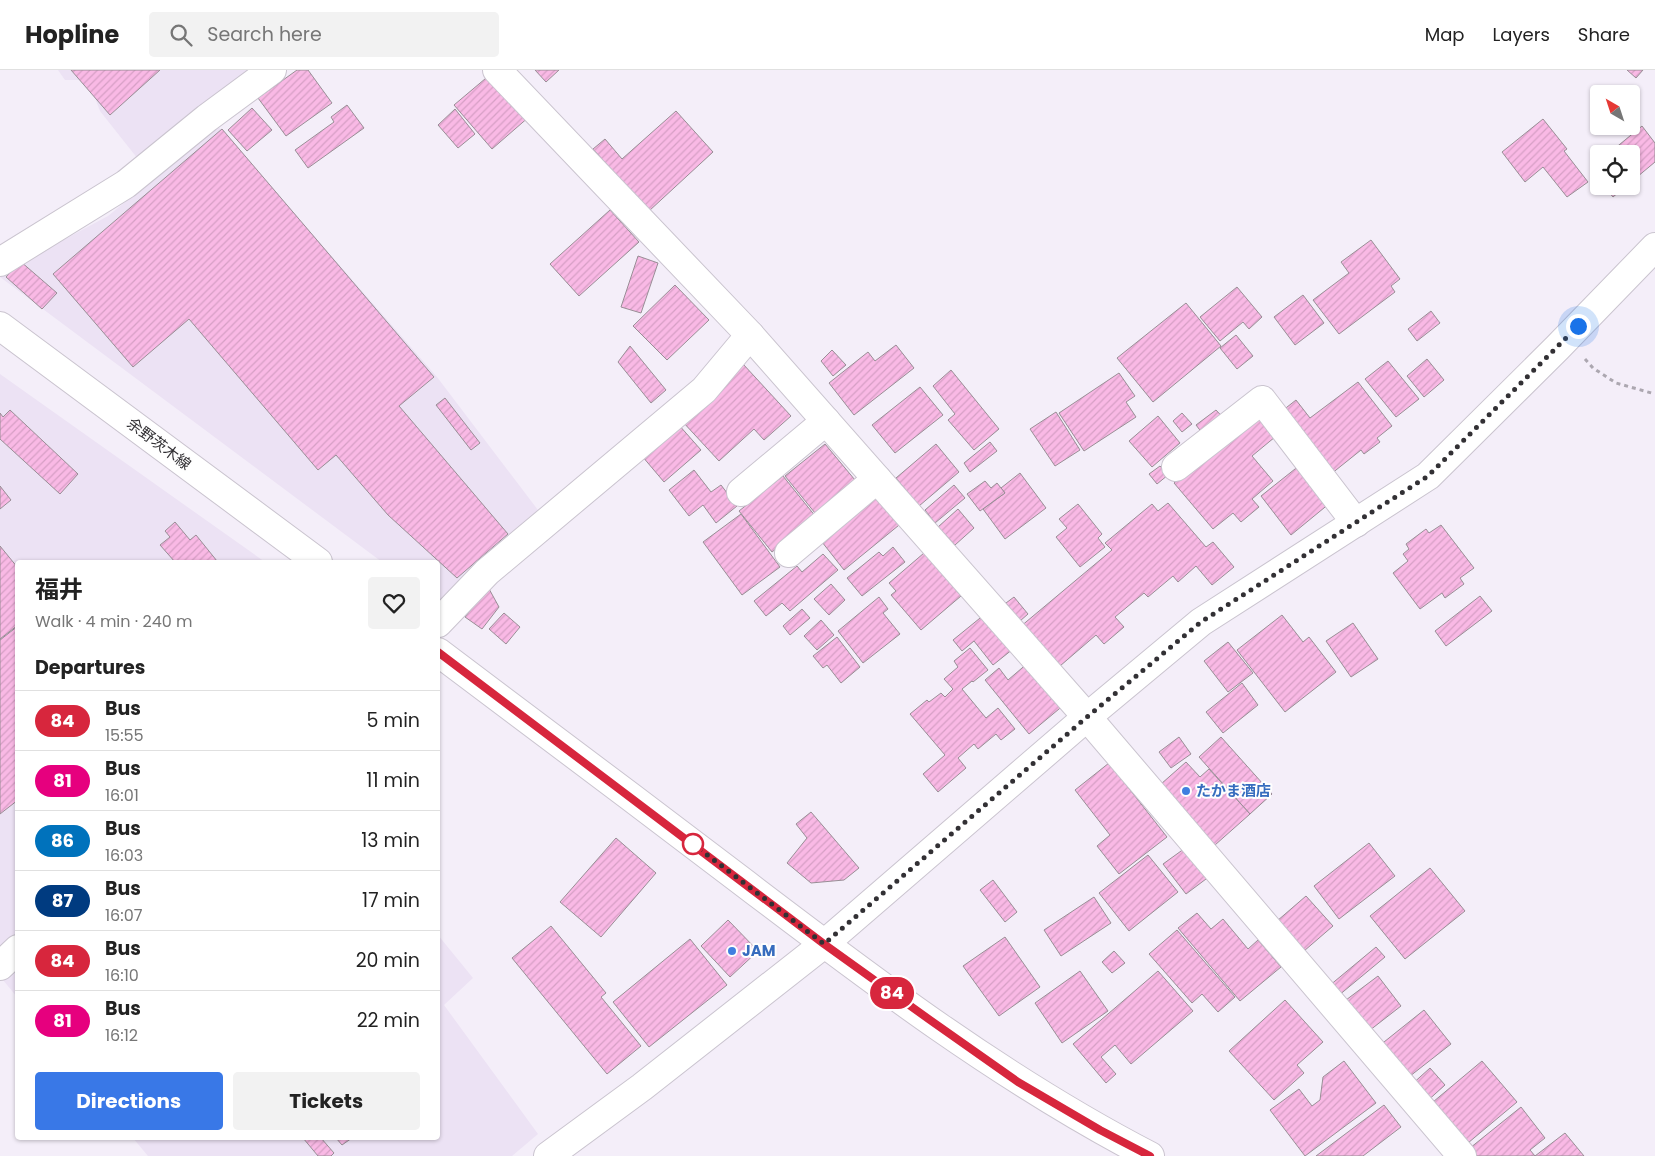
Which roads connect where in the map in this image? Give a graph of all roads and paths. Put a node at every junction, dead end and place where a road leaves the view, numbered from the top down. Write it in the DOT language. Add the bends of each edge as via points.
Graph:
graph roads {
  1 [pos="272,70"];
  2 [pos="497,70"];
  3 [pos="1655,247"];
  4 [pos="0,262"];
  5 [pos="0,326"];
  6 [pos="750,335"];
  7 [pos="1566,339"];
  8 [pos="1655,394"];
  9 [pos="826,421"];
  10 [pos="1176,467"];
  11 [pos="877,479"];
  12 [pos="742,492"];
  13 [pos="1356,522"];
  14 [pos="789,553"];
  15 [pos="315,560"];
  16 [pos="440,621"];
  17 [pos="440,654"];
  18 [pos="1087,717"];
  19 [pos="824,944"];
  20 [pos="15,952"];
  21 [pos="0,966"];
  22 [pos="548,1156"];
  23 [pos="1150,1156"];
  24 [pos="1462,1156"];
  1 -- 4 [label="street" via="126,184"];
  2 -- 6 [label="street"];
  3 -- 7 [label="street"];
  5 -- 15 [label="street, 余野茨木線"];
  6 -- 9 [label="street"];
  6 -- 16 [label="street" via="704,390 487,572"];
  7 -- 8 [label="path" via="1594,368 1616,383"];
  7 -- 13 [label="street" via="1428,476"];
  9 -- 11 [label="street"];
  9 -- 12 [label="street"];
  10 -- 13 [label="street" via="1262,400"];
  11 -- 14 [label="street"];
  11 -- 18 [label="street"];
  13 -- 18 [label="street" via="1201,622"];
  17 -- 19 [label="street"];
  18 -- 19 [label="street"];
  18 -- 24 [label="street"];
  19 -- 22 [label="street"];
  19 -- 23 [label="street" via="1018,1082"];
  20 -- 21 [label="street"];
}
